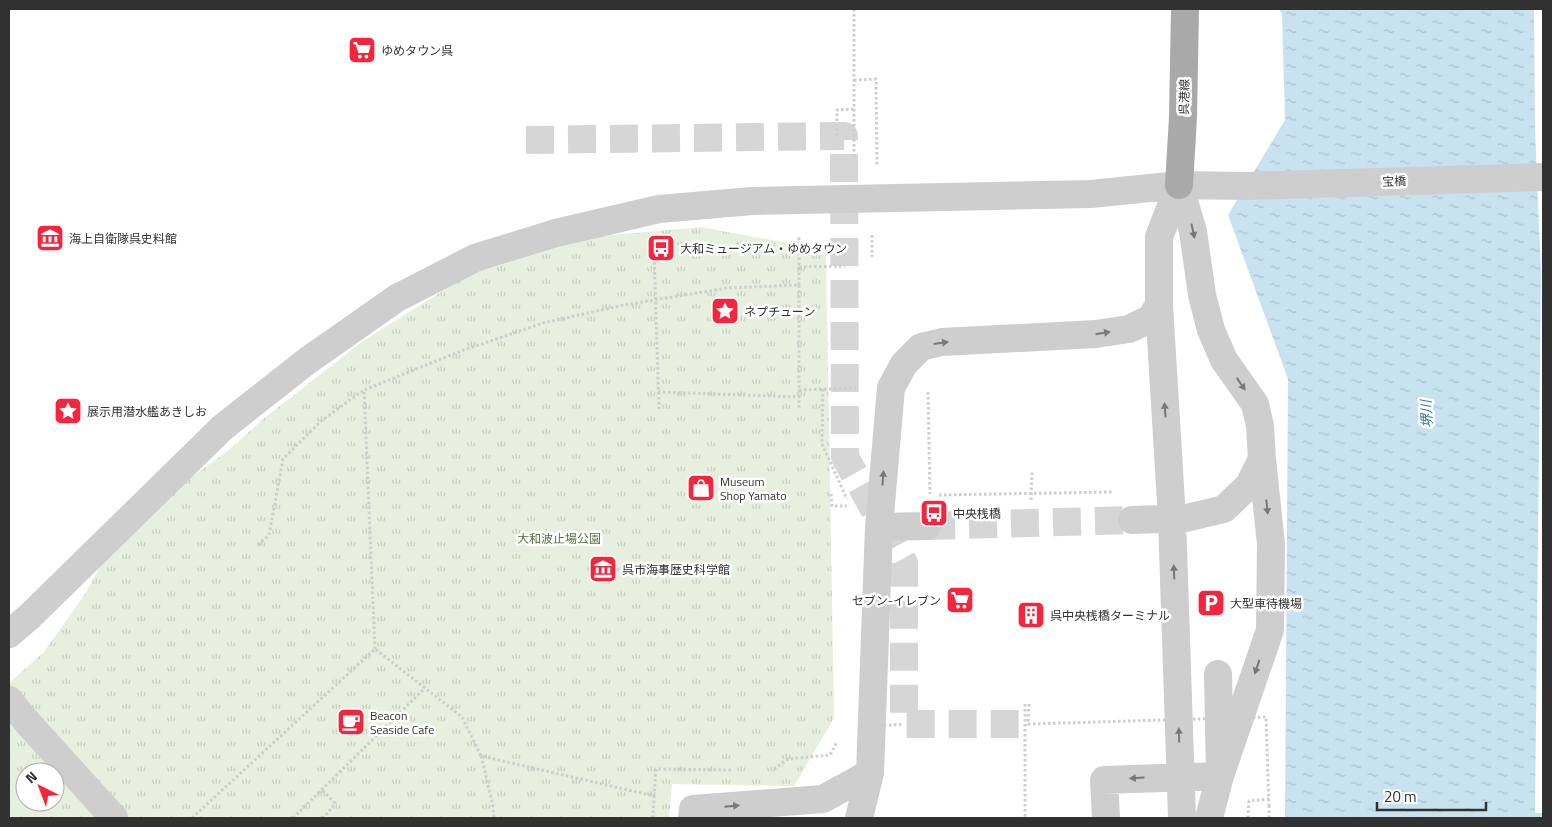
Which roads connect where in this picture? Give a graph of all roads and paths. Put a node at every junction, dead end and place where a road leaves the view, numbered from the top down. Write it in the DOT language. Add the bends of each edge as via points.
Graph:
graph roads {
  1 [pos="854,9"];
  2 [pos="1185,9"];
  3 [pos="854,80"];
  4 [pos="854,109"];
  5 [pos="837,136"];
  6 [pos="854,158"];
  7 [pos="876,161"];
  8 [pos="1543,177"];
  9 [pos="1179,185"];
  10 [pos="872,236"];
  11 [pos="799,237"];
  12 [pos="654,252"];
  13 [pos="872,256"];
  14 [pos="845,266"];
  15 [pos="799,267"];
  16 [pos="799,284"];
  17 [pos="656,300"];
  18 [pos="1158,305"];
  19 [pos="928,387"];
  20 [pos="859,388"];
  21 [pos="823,389"];
  22 [pos="364,390"];
  23 [pos="799,390"];
  24 [pos="658,392"];
  25 [pos="799,397"];
  26 [pos="659,409"];
  27 [pos="799,410"];
  28 [pos="1262,459"];
  29 [pos="1032,472"];
  30 [pos="1122,492"];
  31 [pos="831,494"];
  32 [pos="1032,494"];
  33 [pos="1031,500"];
  34 [pos="1172,519"];
  35 [pos="1132,520"];
  36 [pos="927,526"];
  37 [pos="879,527"];
  38 [pos="258,545"];
  39 [pos="9,634"];
  40 [pos="374,649"];
  41 [pos="1218,674"];
  42 [pos="425,688"];
  43 [pos="9,700"];
  44 [pos="904,724"];
  45 [pos="864,727"];
  46 [pos="838,740"];
  47 [pos="481,756"];
  48 [pos="733,770"];
  49 [pos="780,772"];
  50 [pos="870,773"];
  51 [pos="1181,776"];
  52 [pos="1220,776"];
  53 [pos="322,790"];
  54 [pos="654,796"];
  55 [pos="1269,799"];
  56 [pos="114,818"];
  57 [pos="192,818"];
  58 [pos="294,818"];
  59 [pos="322,818"];
  60 [pos="494,818"];
  61 [pos="654,818"];
  62 [pos="692,818"];
  63 [pos="859,818"];
  64 [pos="1025,818"];
  65 [pos="1106,818"];
  66 [pos="1182,818"];
  67 [pos="1209,818"];
  68 [pos="1248,818"];
  69 [pos="1269,818"];
  1 -- 3 [label="path"];
  2 -- 9 [label="main road, 呉港線"];
  3 -- 4 [label="path"];
  3 -- 7 [label="path" via="876,79"];
  4 -- 5 [label="path" via="837,110"];
  4 -- 6 [label="path"];
  8 -- 9 [label="street, 宝橋"];
  9 -- 18 [label="street" via="1158,237"];
  9 -- 28 [label="street, one-way" via="1193,231 1202,295 1211,330 1224,360 1255,404"];
  9 -- 39 [label="street, 宝橋" via="1091,194 752,201 659,209 556,233 475,258 398,298 307,361 222,428"];
  10 -- 13 [label="path"];
  11 -- 15 [label="path"];
  12 -- 17 [label="path"];
  14 -- 15 [label="path"];
  15 -- 16 [label="path"];
  16 -- 17 [label="path" via="726,288"];
  16 -- 23 [label="path"];
  17 -- 22 [label="path" via="543,323 461,351"];
  17 -- 24 [label="path"];
  34 -- 18 [label="street, one-way"];
  37 -- 18 [label="street, one-way" via="891,388 904,364 921,347 942,342 1096,334 1129,329 1150,318"];
  19 -- 32 [label="path" via="930,496"];
  20 -- 21 [label="path"];
  21 -- 23 [label="path"];
  21 -- 31 [label="path" via="822,444 850,506 832,506"];
  22 -- 38 [label="path" via="321,421 283,459 269,535"];
  22 -- 40 [label="path"];
  23 -- 25 [label="path"];
  24 -- 25 [label="path"];
  24 -- 26 [label="path"];
  25 -- 27 [label="path"];
  28 -- 34 [label="street" via="1249,485 1218,521"];
  28 -- 52 [label="street, one-way" via="1271,544 1270,630"];
  29 -- 32 [label="path"];
  30 -- 32 [label="path"];
  32 -- 33 [label="path"];
  34 -- 35 [label="street"];
  51 -- 34 [label="street, one-way"];
  36 -- 37 [label="street"];
  37 -- 50 [label="street"];
  40 -- 42 [label="path"];
  40 -- 57 [label="path"];
  41 -- 52 [label="street"];
  42 -- 47 [label="path" via="462,717"];
  42 -- 53 [label="path"];
  43 -- 56 [label="street"];
  44 -- 45 [label="path, bridge"];
  46 -- 49 [label="path" via="830,755 788,759 772,771"];
  47 -- 54 [label="path"];
  47 -- 60 [label="path"];
  48 -- 54 [label="path" via="656,769"];
  62 -- 50 [label="street, one-way" via="693,809 823,799"];
  50 -- 63 [label="street"];
  51 -- 52 [label="street"];
  51 -- 65 [label="street, one-way" via="1104,780"];
  51 -- 66 [label="street"];
  52 -- 67 [label="street"];
  53 -- 58 [label="path"];
  53 -- 59 [label="path" via="335,803"];
  54 -- 61 [label="path"];
  55 -- 64 [label="path, bridge" via="1266,717 1028,724 1027,704"];
  55 -- 68 [label="path" via="1249,801"];
  55 -- 69 [label="path, bridge"];
}
